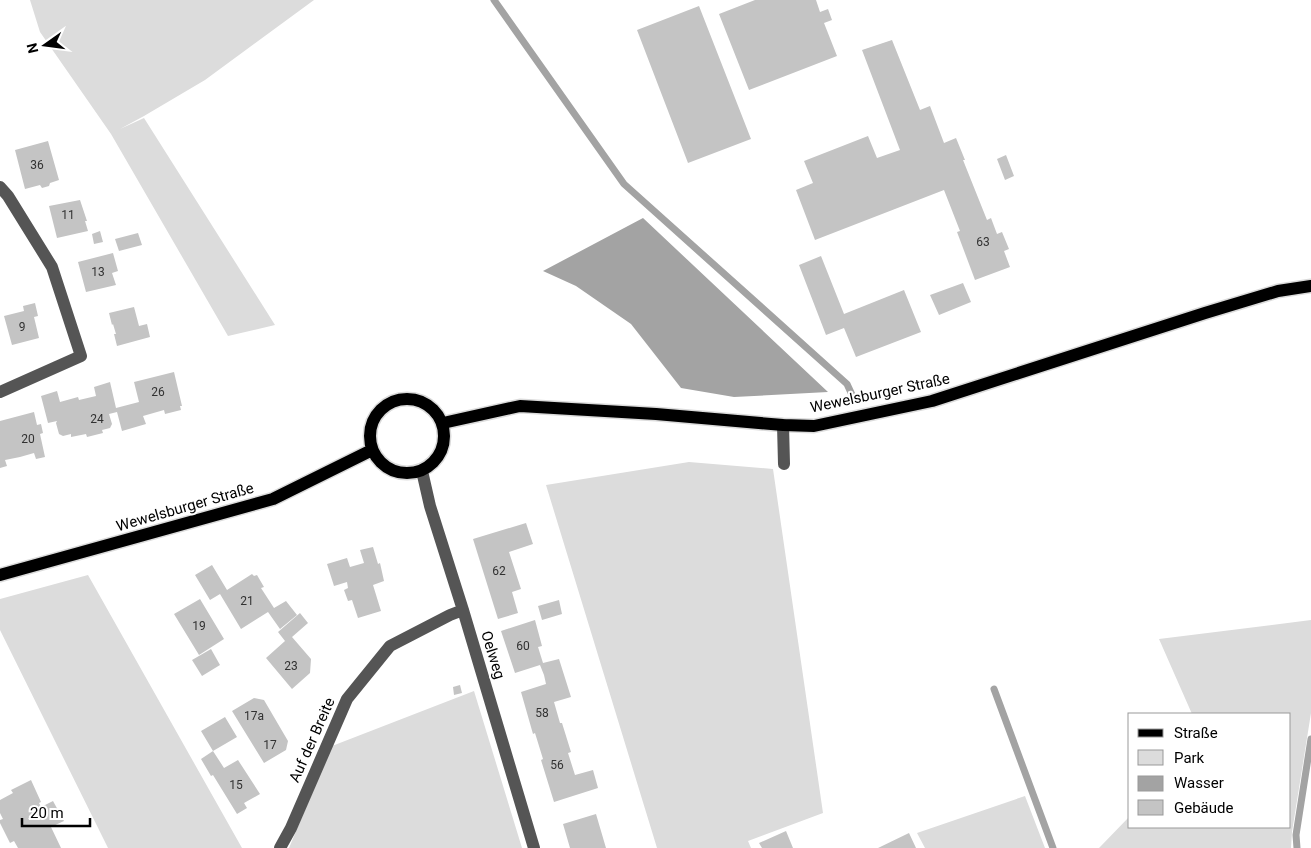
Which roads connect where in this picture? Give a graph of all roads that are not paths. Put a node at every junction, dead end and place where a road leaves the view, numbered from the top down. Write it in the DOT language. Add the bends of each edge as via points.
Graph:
graph roads {
  1 [pos="0,187"];
  2 [pos="1311,286"];
  3 [pos="0,392"];
  4 [pos="443,423"];
  5 [pos="783,425"];
  6 [pos="372,450"];
  7 [pos="784,464"];
  8 [pos="422,471"];
  9 [pos="0,575"];
  10 [pos="463,610"];
  11 [pos="280,848"];
  12 [pos="534,848"];
  1 -- 3 [label="street" via="52,267 81,356"];
  2 -- 5 [label="main road, Wewelsburger Straße" via="1278,291 932,401 814,426"];
  4 -- 5 [label="main road, Wewelsburger Straße" via="520,406"];
  4 -- 6 [label="main road" via="433,408 416,399 398,399 381,408 374,419 370,440"];
  4 -- 8 [label="main road" via="444,445 437,460"];
  5 -- 7 [label="street"];
  6 -- 8 [label="main road" via="379,462 398,473"];
  6 -- 9 [label="main road, Wewelsburger Straße" via="273,499"];
  8 -- 10 [label="street, Oelweg"];
  10 -- 11 [label="street, Auf der Breite" via="390,646 347,699"];
  10 -- 12 [label="street, Oelweg"];
}
